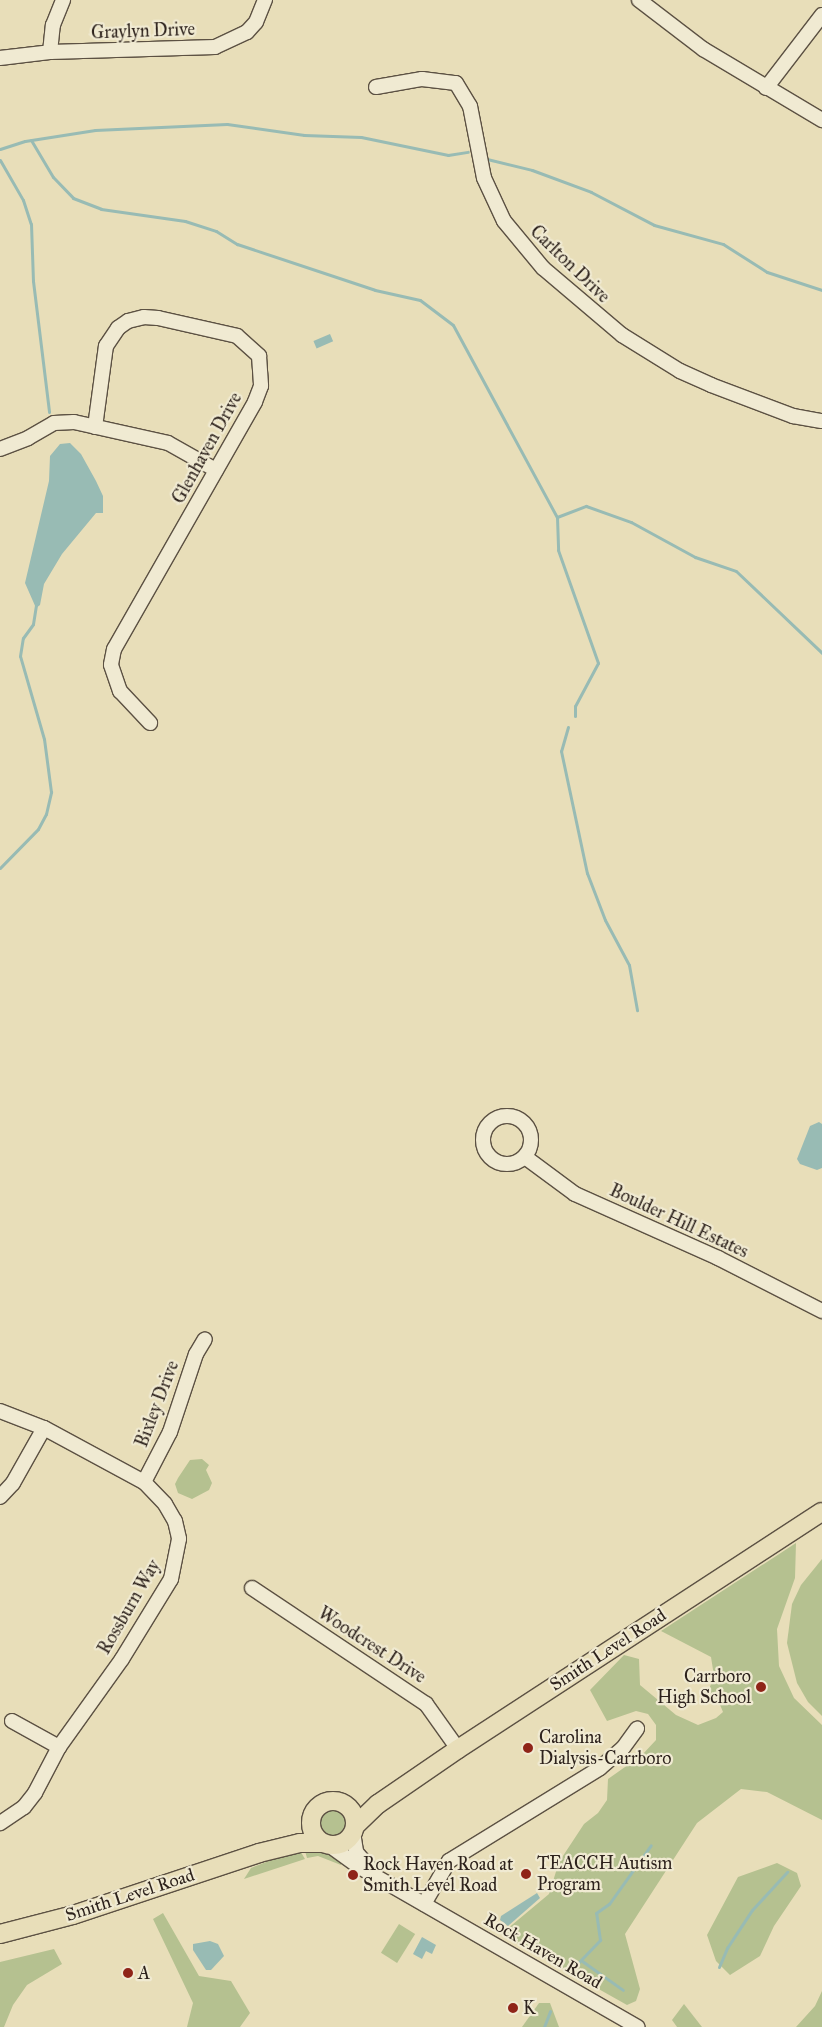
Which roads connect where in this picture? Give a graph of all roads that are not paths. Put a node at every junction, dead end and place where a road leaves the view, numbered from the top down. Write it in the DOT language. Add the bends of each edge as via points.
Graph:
graph roads {
  1 [pos="63,0"];
  2 [pos="266,0"];
  3 [pos="638,0"];
  4 [pos="822,15"];
  5 [pos="50,52"];
  6 [pos="0,58"];
  7 [pos="376,87"];
  8 [pos="766,88"];
  9 [pos="822,120"];
  10 [pos="822,421"];
  11 [pos="95,427"];
  12 [pos="0,449"];
  13 [pos="216,470"];
  14 [pos="150,722"];
  15 [pos="525,1156"];
  16 [pos="822,1311"];
  17 [pos="205,1339"];
  18 [pos="0,1411"];
  19 [pos="44,1428"];
  20 [pos="144,1482"];
  21 [pos="0,1498"];
  22 [pos="822,1512"];
  23 [pos="252,1588"];
  24 [pos="12,1722"];
  25 [pos="637,1729"];
  26 [pos="59,1747"];
  27 [pos="458,1749"];
  28 [pos="397,1791"];
  29 [pos="341,1803"];
  30 [pos="311,1817"];
  31 [pos="0,1823"];
  32 [pos="354,1829"];
  33 [pos="326,1844"];
  34 [pos="258,1853"];
  35 [pos="378,1877"];
  36 [pos="424,1904"];
  37 [pos="0,1934"];
  38 [pos="638,2027"];
  1 -- 5 [label="street" via="54,25"];
  2 -- 5 [label="street, Graylyn Drive" via="256,22 247,32 215,47"];
  3 -- 8 [label="street" via="704,49"];
  4 -- 8 [label="street"];
  5 -- 6 [label="street, Graylyn Drive"];
  7 -- 10 [label="street, Carlton Drive" via="422,79 456,83 470,106 484,178 504,221 522,246 550,274 622,335 680,371 793,416"];
  8 -- 9 [label="street"];
  11 -- 12 [label="street" via="54,423"];
  11 -- 13 [label="street" via="168,443"];
  11 -- 13 [label="street, Glenhaven Drive" via="106,346 118,328 144,317 237,336 259,356 261,386"];
  13 -- 14 [label="street, Glenhaven Drive" via="114,648 111,665 120,691"];
  15 -- 16 [label="street, Boulder Hill Estates" via="575,1194 718,1258"];
  17 -- 20 [label="street, Bixley Drive" via="196,1354 170,1432"];
  18 -- 19 [label="street, Rossburn Way"];
  19 -- 20 [label="street, Rossburn Way"];
  19 -- 21 [label="street" via="13,1483"];
  20 -- 26 [label="street, Rossburn Way" via="166,1504 175,1521 178,1556 171,1579 122,1659"];
  22 -- 27 [label="main road, Smith Level Road"];
  23 -- 27 [label="street, Woodcrest Drive" via="426,1704"];
  24 -- 26 [label="street"];
  25 -- 36 [label="street" via="623,1748 600,1768 449,1861"];
  26 -- 31 [label="street, Rossburn Way" via="24,1807"];
  27 -- 28 [label="main road, Smith Level Road"];
  28 -- 29 [label="main road, Smith Level Road"];
  28 -- 32 [label="main road, Smith Level Road" via="369,1811"];
  29 -- 30 [label="main road" via="320,1805"];
  29 -- 32 [label="main road" via="352,1812"];
  30 -- 33 [label="main road" via="312,1832"];
  30 -- 34 [label="main road, Smith Level Road" via="292,1835"];
  32 -- 33 [label="main road" via="344,1842"];
  32 -- 35 [label="street, Rock Haven Road" via="356,1852"];
  33 -- 34 [label="main road, Smith Level Road" via="300,1843"];
  33 -- 35 [label="street, Rock Haven Road"];
  34 -- 37 [label="main road, Smith Level Road" via="73,1915"];
  35 -- 36 [label="street, Rock Haven Road"];
  36 -- 38 [label="street, Rock Haven Road"];
}
